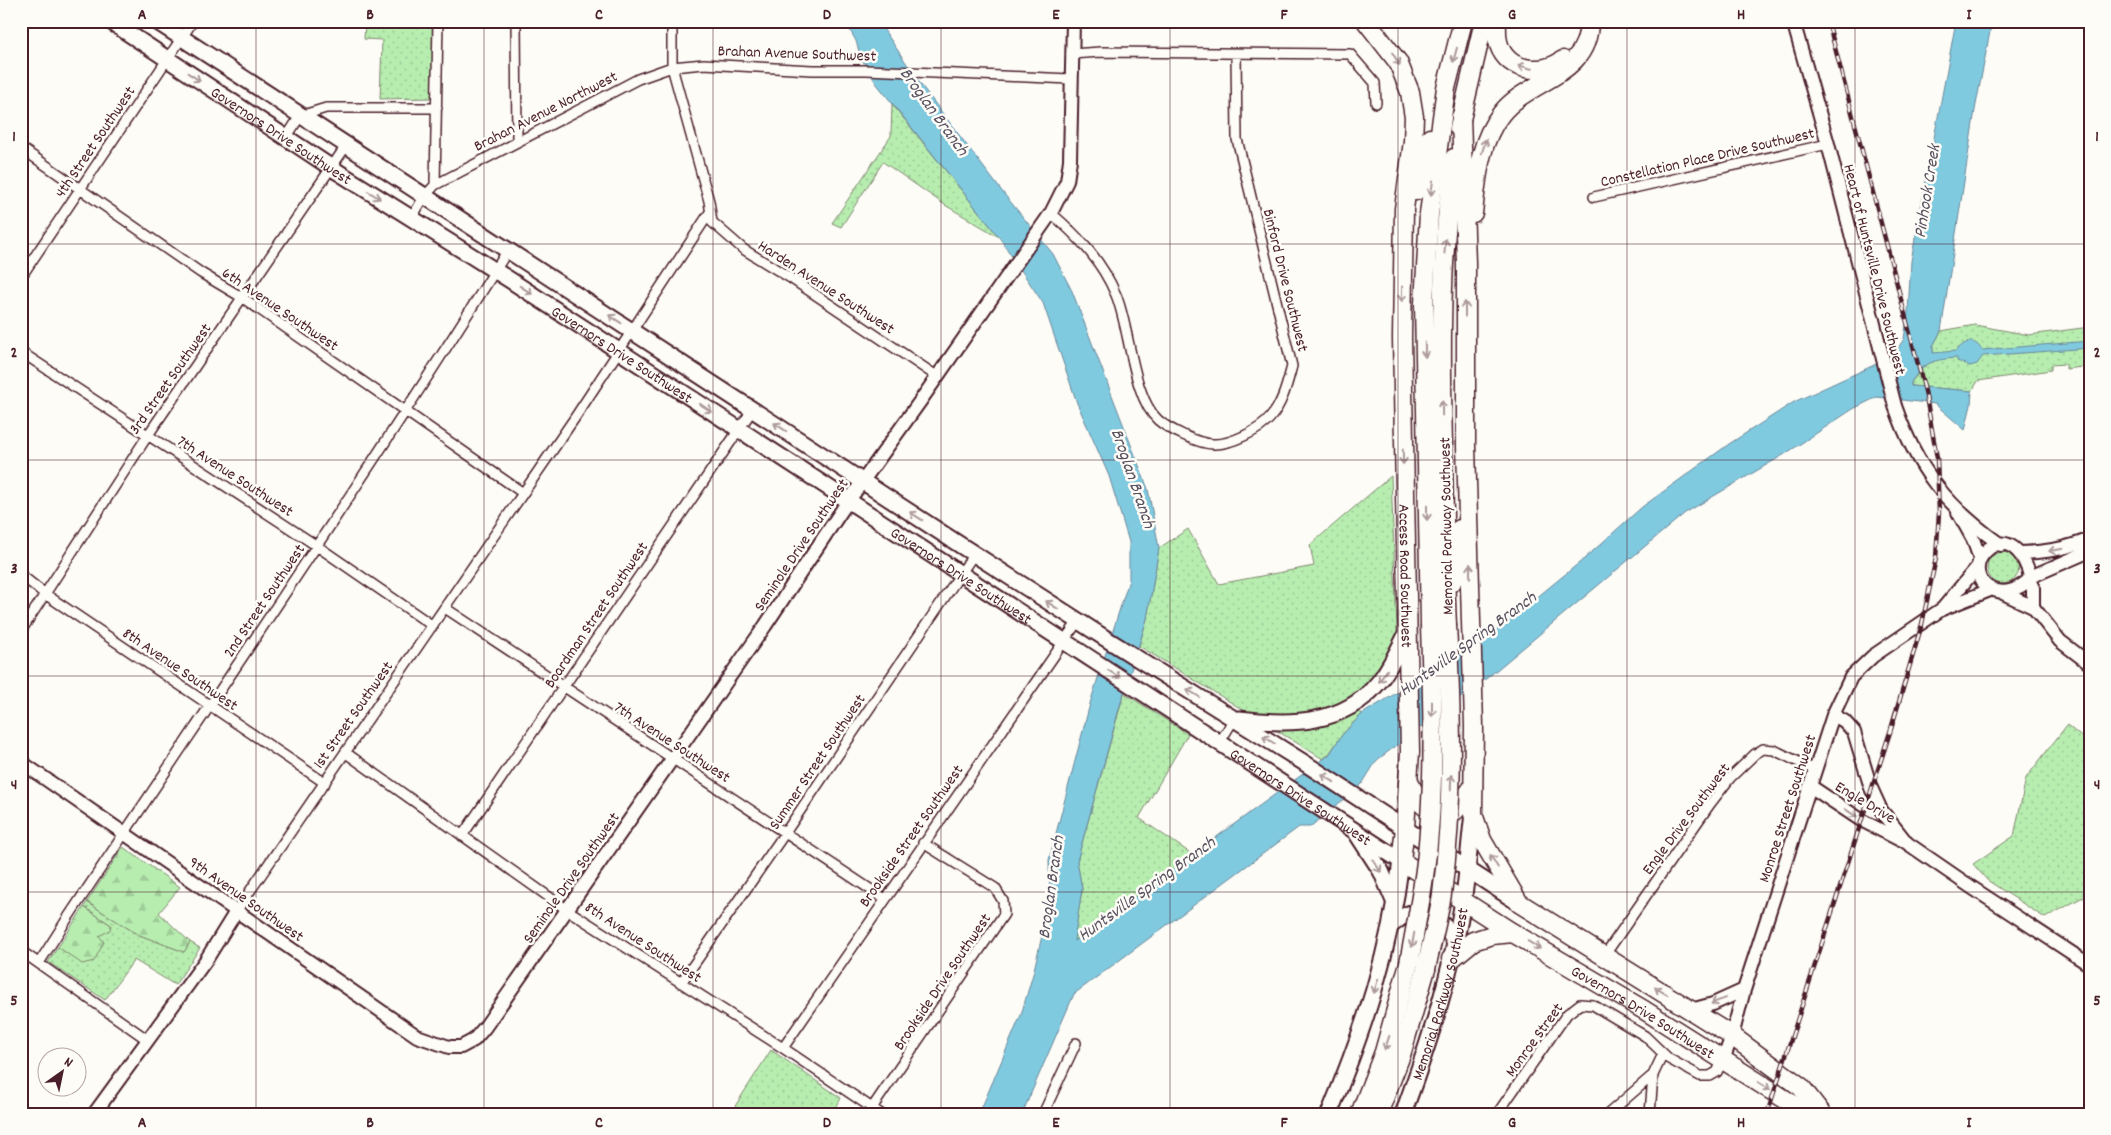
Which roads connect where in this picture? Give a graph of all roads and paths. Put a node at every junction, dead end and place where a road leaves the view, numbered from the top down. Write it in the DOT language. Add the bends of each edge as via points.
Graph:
graph roads {
  1 [pos="110,21"];
  2 [pos="156,21"];
  3 [pos="193,21"];
  4 [pos="438,21"];
  5 [pos="516,21"];
  6 [pos="672,21"];
  7 [pos="1073,21"];
  8 [pos="1366,21"];
  9 [pos="1463,21"];
  10 [pos="1484,21"];
  11 [pos="1497,21"];
  12 [pos="1578,21"];
  13 [pos="1589,21"];
  14 [pos="1794,21"];
  15 [pos="182,38"];
  16 [pos="1236,53"];
  17 [pos="1071,54"];
  18 [pos="166,60"];
  19 [pos="672,67"];
  20 [pos="1070,79"];
  21 [pos="1446,88"];
  22 [pos="1376,103"];
  23 [pos="437,108"];
  24 [pos="300,116"];
  25 [pos="1462,117"];
  26 [pos="286,138"];
  27 [pos="517,141"];
  28 [pos="1828,144"];
  29 [pos="346,146"];
  30 [pos="21,148"];
  31 [pos="332,167"];
  32 [pos="435,185"];
  33 [pos="81,188"];
  34 [pos="424,197"];
  35 [pos="1594,197"];
  36 [pos="710,212"];
  37 [pos="1051,213"];
  38 [pos="411,219"];
  39 [pos="1403,246"];
  40 [pos="508,250"];
  41 [pos="1466,263"];
  42 [pos="495,271"];
  43 [pos="21,277"];
  44 [pos="243,298"];
  45 [pos="633,330"];
  46 [pos="619,351"];
  47 [pos="21,352"];
  48 [pos="938,376"];
  49 [pos="753,409"];
  50 [pos="406,412"];
  51 [pos="739,430"];
  52 [pos="148,435"];
  53 [pos="1467,479"];
  54 [pos="862,482"];
  55 [pos="523,493"];
  56 [pos="848,501"];
  57 [pos="1957,510"];
  58 [pos="2090,539"];
  59 [pos="2001,545"];
  60 [pos="317,546"];
  61 [pos="2090,551"];
  62 [pos="2021,553"];
  63 [pos="974,554"];
  64 [pos="1979,563"];
  65 [pos="960,574"];
  66 [pos="21,575"];
  67 [pos="2029,578"];
  68 [pos="1996,591"];
  69 [pos="45,594"];
  70 [pos="2033,607"];
  71 [pos="445,608"];
  72 [pos="1942,609"];
  73 [pos="1078,621"];
  74 [pos="1441,621"];
  75 [pos="433,626"];
  76 [pos="21,630"];
  77 [pos="1407,634"];
  78 [pos="1063,641"];
  79 [pos="2090,664"];
  80 [pos="564,687"];
  81 [pos="210,706"];
  82 [pos="1833,715"];
  83 [pos="1234,719"];
  84 [pos="1220,742"];
  85 [pos="346,753"];
  86 [pos="672,759"];
  87 [pos="21,762"];
  88 [pos="1815,770"];
  89 [pos="1408,778"];
  90 [pos="325,783"];
  91 [pos="1474,786"];
  92 [pos="1810,786"];
  93 [pos="1473,814"];
  94 [pos="1405,828"];
  95 [pos="1354,829"];
  96 [pos="124,833"];
  97 [pos="785,834"];
  98 [pos="462,836"];
  99 [pos="923,843"];
  100 [pos="1907,843"];
  101 [pos="1401,861"];
  102 [pos="1466,869"];
  103 [pos="885,899"];
  104 [pos="1463,901"];
  105 [pos="1519,903"];
  106 [pos="1396,905"];
  107 [pos="566,909"];
  108 [pos="237,910"];
  109 [pos="1391,925"];
  110 [pos="1513,933"];
  111 [pos="21,951"];
  112 [pos="1453,951"];
  113 [pos="1604,956"];
  114 [pos="39,964"];
  115 [pos="2090,965"];
  116 [pos="1418,966"];
  117 [pos="681,982"];
  118 [pos="1744,990"];
  119 [pos="1691,1010"];
  120 [pos="1732,1036"];
  121 [pos="148,1040"];
  122 [pos="1076,1043"];
  123 [pos="459,1047"];
  124 [pos="783,1048"];
  125 [pos="1663,1054"];
  126 [pos="1723,1060"];
  127 [pos="1653,1076"];
  128 [pos="872,1108"];
  129 [pos="94,1114"];
  130 [pos="881,1114"];
  131 [pos="1043,1114"];
  132 [pos="1329,1114"];
  133 [pos="1360,1114"];
  134 [pos="1378,1114"];
  135 [pos="1403,1114"];
  136 [pos="1497,1114"];
  137 [pos="1608,1114"];
  138 [pos="1650,1114"];
  139 [pos="1822,1114"];
  1 -- 18 [label="main road, Governors Drive Southwest"];
  2 -- 15 [label="main road, Governors Drive Southwest"];
  3 -- 15 [label="street, 4th Street Southwest"];
  4 -- 23 [label="street"];
  5 -- 27 [label="street"];
  6 -- 19 [label="street, Harden Avenue Southwest"];
  7 -- 17 [label="street, Seminole Drive Southwest"];
  8 -- 39 [label="highway, one-way" via="1398,62 1413,104 1414,129"];
  9 -- 21 [label="highway, Memorial Parkway Southwest, one-way"];
  10 -- 25 [label="highway, Memorial Parkway Southwest"];
  12 -- 11 [label="highway, one-way" via="1576,40 1569,53 1552,66 1538,69 1518,66 1504,54 1497,38"];
  41 -- 13 [label="highway, one-way" via="1481,154 1490,130 1515,99 1575,61 1586,43"];
  14 -- 28 [label="street, Heart of Huntsville Drive Southwest"];
  15 -- 18 [label="street, 4th Street Southwest"];
  15 -- 24 [label="main road, Governors Drive Southwest"];
  16 -- 17 [label="street"];
  16 -- 22 [label="street" via="1350,54 1375,84"];
  16 -- 37 [label="street, Binford Drive Southwest" via="1237,139 1292,366 1284,395 1270,418 1249,435 1213,444 1186,436 1158,420 1142,392 1117,297 1108,278 1099,262"];
  17 -- 20 [label="street, Seminole Drive Southwest"];
  18 -- 26 [label="main road, Governors Drive Southwest, one-way"];
  18 -- 33 [label="street, 4th Street Southwest"];
  19 -- 20 [label="street, Brahan Avenue Southwest" via="704,64"];
  19 -- 27 [label="street, Brahan Avenue Northwest" via="638,79"];
  19 -- 36 [label="street, Harden Avenue Southwest"];
  20 -- 37 [label="street, Seminole Drive Southwest" via="1070,160 1067,181"];
  21 -- 39 [label="highway" via="1426,150"];
  21 -- 74 [label="highway, Memorial Parkway Southwest, one-way" via="1429,214 1424,303"];
  23 -- 24 [label="street" via="326,108"];
  23 -- 32 [label="street"];
  24 -- 26 [label="street"];
  24 -- 29 [label="main road, Governors Drive Southwest"];
  25 -- 41 [label="highway"];
  74 -- 25 [label="highway, Memorial Parkway Southwest, one-way" via="1444,564 1443,288 1448,203"];
  26 -- 31 [label="main road, Governors Drive Southwest"];
  27 -- 32 [label="street, Brahan Avenue Northwest"];
  28 -- 35 [label="street, Constellation Place Drive Southwest"];
  28 -- 57 [label="street, Heart of Huntsville Drive Southwest" via="1904,433 1943,497"];
  29 -- 31 [label="street, 3rd Street Southwest"];
  29 -- 34 [label="main road, Governors Drive Southwest"];
  30 -- 33 [label="street, 6th Avenue Southwest"];
  31 -- 38 [label="main road, Governors Drive Southwest, one-way"];
  31 -- 44 [label="street, 3rd Street Southwest"];
  32 -- 34 [label="street, Brahan Avenue Northwest"];
  33 -- 43 [label="street, 4th Street Southwest"];
  33 -- 44 [label="street, 6th Avenue Southwest"];
  34 -- 38 [label="street, Brahan Avenue Northwest"];
  34 -- 40 [label="main road, Governors Drive Southwest"];
  36 -- 45 [label="street, 1st Street Southwest"];
  36 -- 48 [label="street, Harden Avenue Southwest" via="712,222 743,249"];
  37 -- 48 [label="street, Seminole Drive Southwest"];
  38 -- 42 [label="main road, Governors Drive Southwest"];
  39 -- 77 [label="highway, Access Road Southwest, one-way" via="1402,418"];
  40 -- 42 [label="street, 2nd Street Southwest"];
  45 -- 40 [label="main road, Governors Drive Southwest, one-way"];
  53 -- 41 [label="highway, one-way"];
  42 -- 46 [label="main road, Governors Drive Southwest, one-way"];
  42 -- 50 [label="street, 2nd Street Southwest"];
  44 -- 50 [label="street, 6th Avenue Southwest"];
  44 -- 52 [label="street, 3rd Street Southwest"];
  45 -- 46 [label="street, 1st Street Southwest"];
  45 -- 49 [label="main road, Governors Drive Southwest"];
  46 -- 51 [label="main road, Governors Drive Southwest, one-way"];
  46 -- 55 [label="street, 1st Street Southwest"];
  47 -- 52 [label="street, 7th Avenue Southwest"];
  48 -- 54 [label="street, Seminole Drive Southwest"];
  49 -- 51 [label="street, Boardman Street Southwest"];
  54 -- 49 [label="main road, Governors Drive Southwest, one-way"];
  50 -- 55 [label="street, 6th Avenue Southwest"];
  50 -- 60 [label="street, 2nd Street Southwest"];
  51 -- 56 [label="main road, Governors Drive Southwest"];
  51 -- 80 [label="street, Boardman Street Southwest"];
  52 -- 60 [label="street, 7th Avenue Southwest"];
  52 -- 69 [label="street, 3rd Street Southwest"];
  53 -- 74 [label="highway"];
  91 -- 53 [label="highway, one-way"];
  54 -- 56 [label="street, Seminole Drive Southwest"];
  63 -- 54 [label="main road, Governors Drive Southwest, one-way"];
  55 -- 71 [label="street, 1st Street Southwest"];
  56 -- 65 [label="main road, Governors Drive Southwest"];
  56 -- 86 [label="street, Seminole Drive Southwest"];
  57 -- 59 [label="street, Heart of Huntsville Drive Southwest"];
  57 -- 64 [label="street, Heart of Huntsville Drive Southwest" via="1973,539"];
  58 -- 62 [label="street, one-way" via="2069,548"];
  59 -- 62 [label="street" via="2009,545"];
  59 -- 64 [label="street, Monroe Street Southwest" via="1989,549"];
  60 -- 75 [label="street, 7th Avenue Southwest"];
  60 -- 81 [label="street, 2nd Street Southwest"];
  61 -- 67 [label="street, Monroe Street Southwest"];
  62 -- 67 [label="street"];
  63 -- 65 [label="street, Summer Street Southwest"];
  73 -- 63 [label="main road, Governors Drive Southwest, one-way"];
  64 -- 68 [label="street" via="1981,580"];
  64 -- 72 [label="street, Monroe Street Southwest"];
  65 -- 78 [label="main road, Governors Drive Southwest"];
  65 -- 97 [label="street, Summer Street Southwest"];
  66 -- 69 [label="street, 8th Avenue Southwest"];
  67 -- 68 [label="street, Monroe Street Southwest" via="2013,591"];
  67 -- 70 [label="street" via="2033,588"];
  68 -- 70 [label="street"];
  68 -- 72 [label="street, Monroe Street Southwest"];
  69 -- 76 [label="street, 3rd Street Southwest"];
  69 -- 81 [label="street, 8th Avenue Southwest"];
  70 -- 79 [label="street" via="2060,641"];
  71 -- 75 [label="street, 1st Street Southwest"];
  71 -- 80 [label="street, 7th Avenue Southwest"];
  72 -- 82 [label="street, Monroe Street Southwest" via="1859,668 1845,686"];
  73 -- 78 [label="street, Brookside Street Southwest"];
  83 -- 73 [label="main road, Governors Drive Southwest, one-way"];
  74 -- 116 [label="highway, Memorial Parkway Southwest, bridge"];
  75 -- 85 [label="street, 1st Street Southwest"];
  77 -- 83 [label="main road, one-way" via="1378,682 1351,707 1315,720"];
  77 -- 89 [label="highway, Access Road Southwest"];
  78 -- 84 [label="main road, Governors Drive Southwest, one-way"];
  78 -- 99 [label="street, Brookside Street Southwest"];
  80 -- 86 [label="street, 7th Avenue Southwest"];
  80 -- 98 [label="street, Boardman Street Southwest"];
  81 -- 90 [label="street, 8th Avenue Southwest"];
  81 -- 96 [label="street, 2nd Street Southwest"];
  82 -- 88 [label="street, Monroe Street Southwest"];
  82 -- 100 [label="street" via="1844,720 1854,732 1881,810"];
  83 -- 84 [label="street"];
  94 -- 83 [label="main road, Governors Drive Southwest, one-way"];
  84 -- 95 [label="main road, Governors Drive Southwest"];
  85 -- 90 [label="street, 1st Street Southwest"];
  85 -- 98 [label="street, 8th Avenue Southwest"];
  86 -- 97 [label="street, 7th Avenue Southwest"];
  86 -- 107 [label="street, Seminole Drive Southwest"];
  87 -- 96 [label="street, 9th Avenue Southwest"];
  88 -- 92 [label="street, Monroe Street Southwest"];
  88 -- 113 [label="street, Engle Drive Southwest" via="1774,750 1763,749 1755,754 1730,778 1710,804"];
  89 -- 91 [label="highway" via="1419,803 1443,814 1461,806"];
  89 -- 94 [label="highway, Access Road Southwest"];
  90 -- 108 [label="street, 1st Street Southwest"];
  91 -- 93 [label="highway"];
  92 -- 100 [label="street, Engle Drive, one-way" via="1861,820"];
  92 -- 118 [label="street, Monroe Street Southwest"];
  93 -- 102 [label="main road"];
  105 -- 93 [label="highway, one-way" via="1482,840"];
  94 -- 101 [label="highway, Access Road Southwest"];
  94 -- 102 [label="main road, Governors Drive Southwest"];
  95 -- 101 [label="main road, Governors Drive Southwest"];
  95 -- 106 [label="main road, one-way" via="1381,871"];
  96 -- 108 [label="street, 9th Avenue Southwest"];
  96 -- 114 [label="street, 2nd Street Southwest"];
  97 -- 103 [label="street, 7th Avenue Southwest"];
  97 -- 117 [label="street, Summer Street Southwest"];
  98 -- 107 [label="street, 8th Avenue Southwest"];
  99 -- 103 [label="street, Brookside Street Southwest"];
  99 -- 128 [label="street, Brookside Drive Southwest" via="994,888 1003,901 1004,914"];
  100 -- 115 [label="street"];
  101 -- 104 [label="highway, Governors Drive Southwest"];
  101 -- 106 [label="main road, Access Road Southwest"];
  102 -- 104 [label="main road, Memorial Parkway Southwest"];
  102 -- 105 [label="main road, Governors Drive Southwest"];
  103 -- 124 [label="street, Brookside Street Southwest"];
  104 -- 110 [label="highway, Governors Drive Southwest"];
  104 -- 112 [label="main road, Memorial Parkway Southwest"];
  105 -- 113 [label="highway, Governors Drive Southwest"];
  106 -- 109 [label="main road"];
  107 -- 117 [label="street, 8th Avenue Southwest"];
  107 -- 123 [label="street, Seminole Drive Southwest" via="485,1027 474,1040"];
  108 -- 121 [label="street, 1st Street Southwest" via="206,960"];
  108 -- 123 [label="street, 9th Avenue Southwest" via="417,1036 449,1047"];
  109 -- 112 [label="main road" via="1407,914 1426,914 1448,927"];
  109 -- 132 [label="main road, one-way" via="1365,1024"];
  110 -- 112 [label="highway" via="1474,940"];
  110 -- 126 [label="highway, Governors Drive Southwest, one-way"];
  111 -- 114 [label="street"];
  112 -- 135 [label="main road, Memorial Parkway Southwest" via="1429,1044"];
  119 -- 113 [label="highway, Governors Drive Southwest, one-way"];
  114 -- 121 [label="street"];
  116 -- 133 [label="highway, Memorial Parkway Southwest, one-way"];
  116 -- 134 [label="highway, Memorial Parkway Southwest" via="1402,1054"];
  117 -- 124 [label="street, 8th Avenue Southwest"];
  118 -- 119 [label="street, one-way"];
  118 -- 120 [label="street, Monroe Street Southwest"];
  119 -- 120 [label="highway, Governors Drive Southwest"];
  120 -- 126 [label="street, Monroe Street Southwest"];
  120 -- 139 [label="highway, Governors Drive Southwest" via="1801,1087"];
  121 -- 129 [label="street, 1st Street Southwest"];
  122 -- 131 [label="street"];
  124 -- 128 [label="street, 8th Avenue Southwest"];
  125 -- 126 [label="street, Monroe Street" via="1700,1076 1717,1072"];
  125 -- 127 [label="street"];
  125 -- 136 [label="street, Monroe Street" via="1645,1036 1593,1005 1580,1004 1567,1014"];
  126 -- 139 [label="highway, Governors Drive Southwest, one-way" via="1794,1105"];
  127 -- 137 [label="street"];
  127 -- 138 [label="street"];
  128 -- 130 [label="street, 8th Avenue Southwest"];
}
